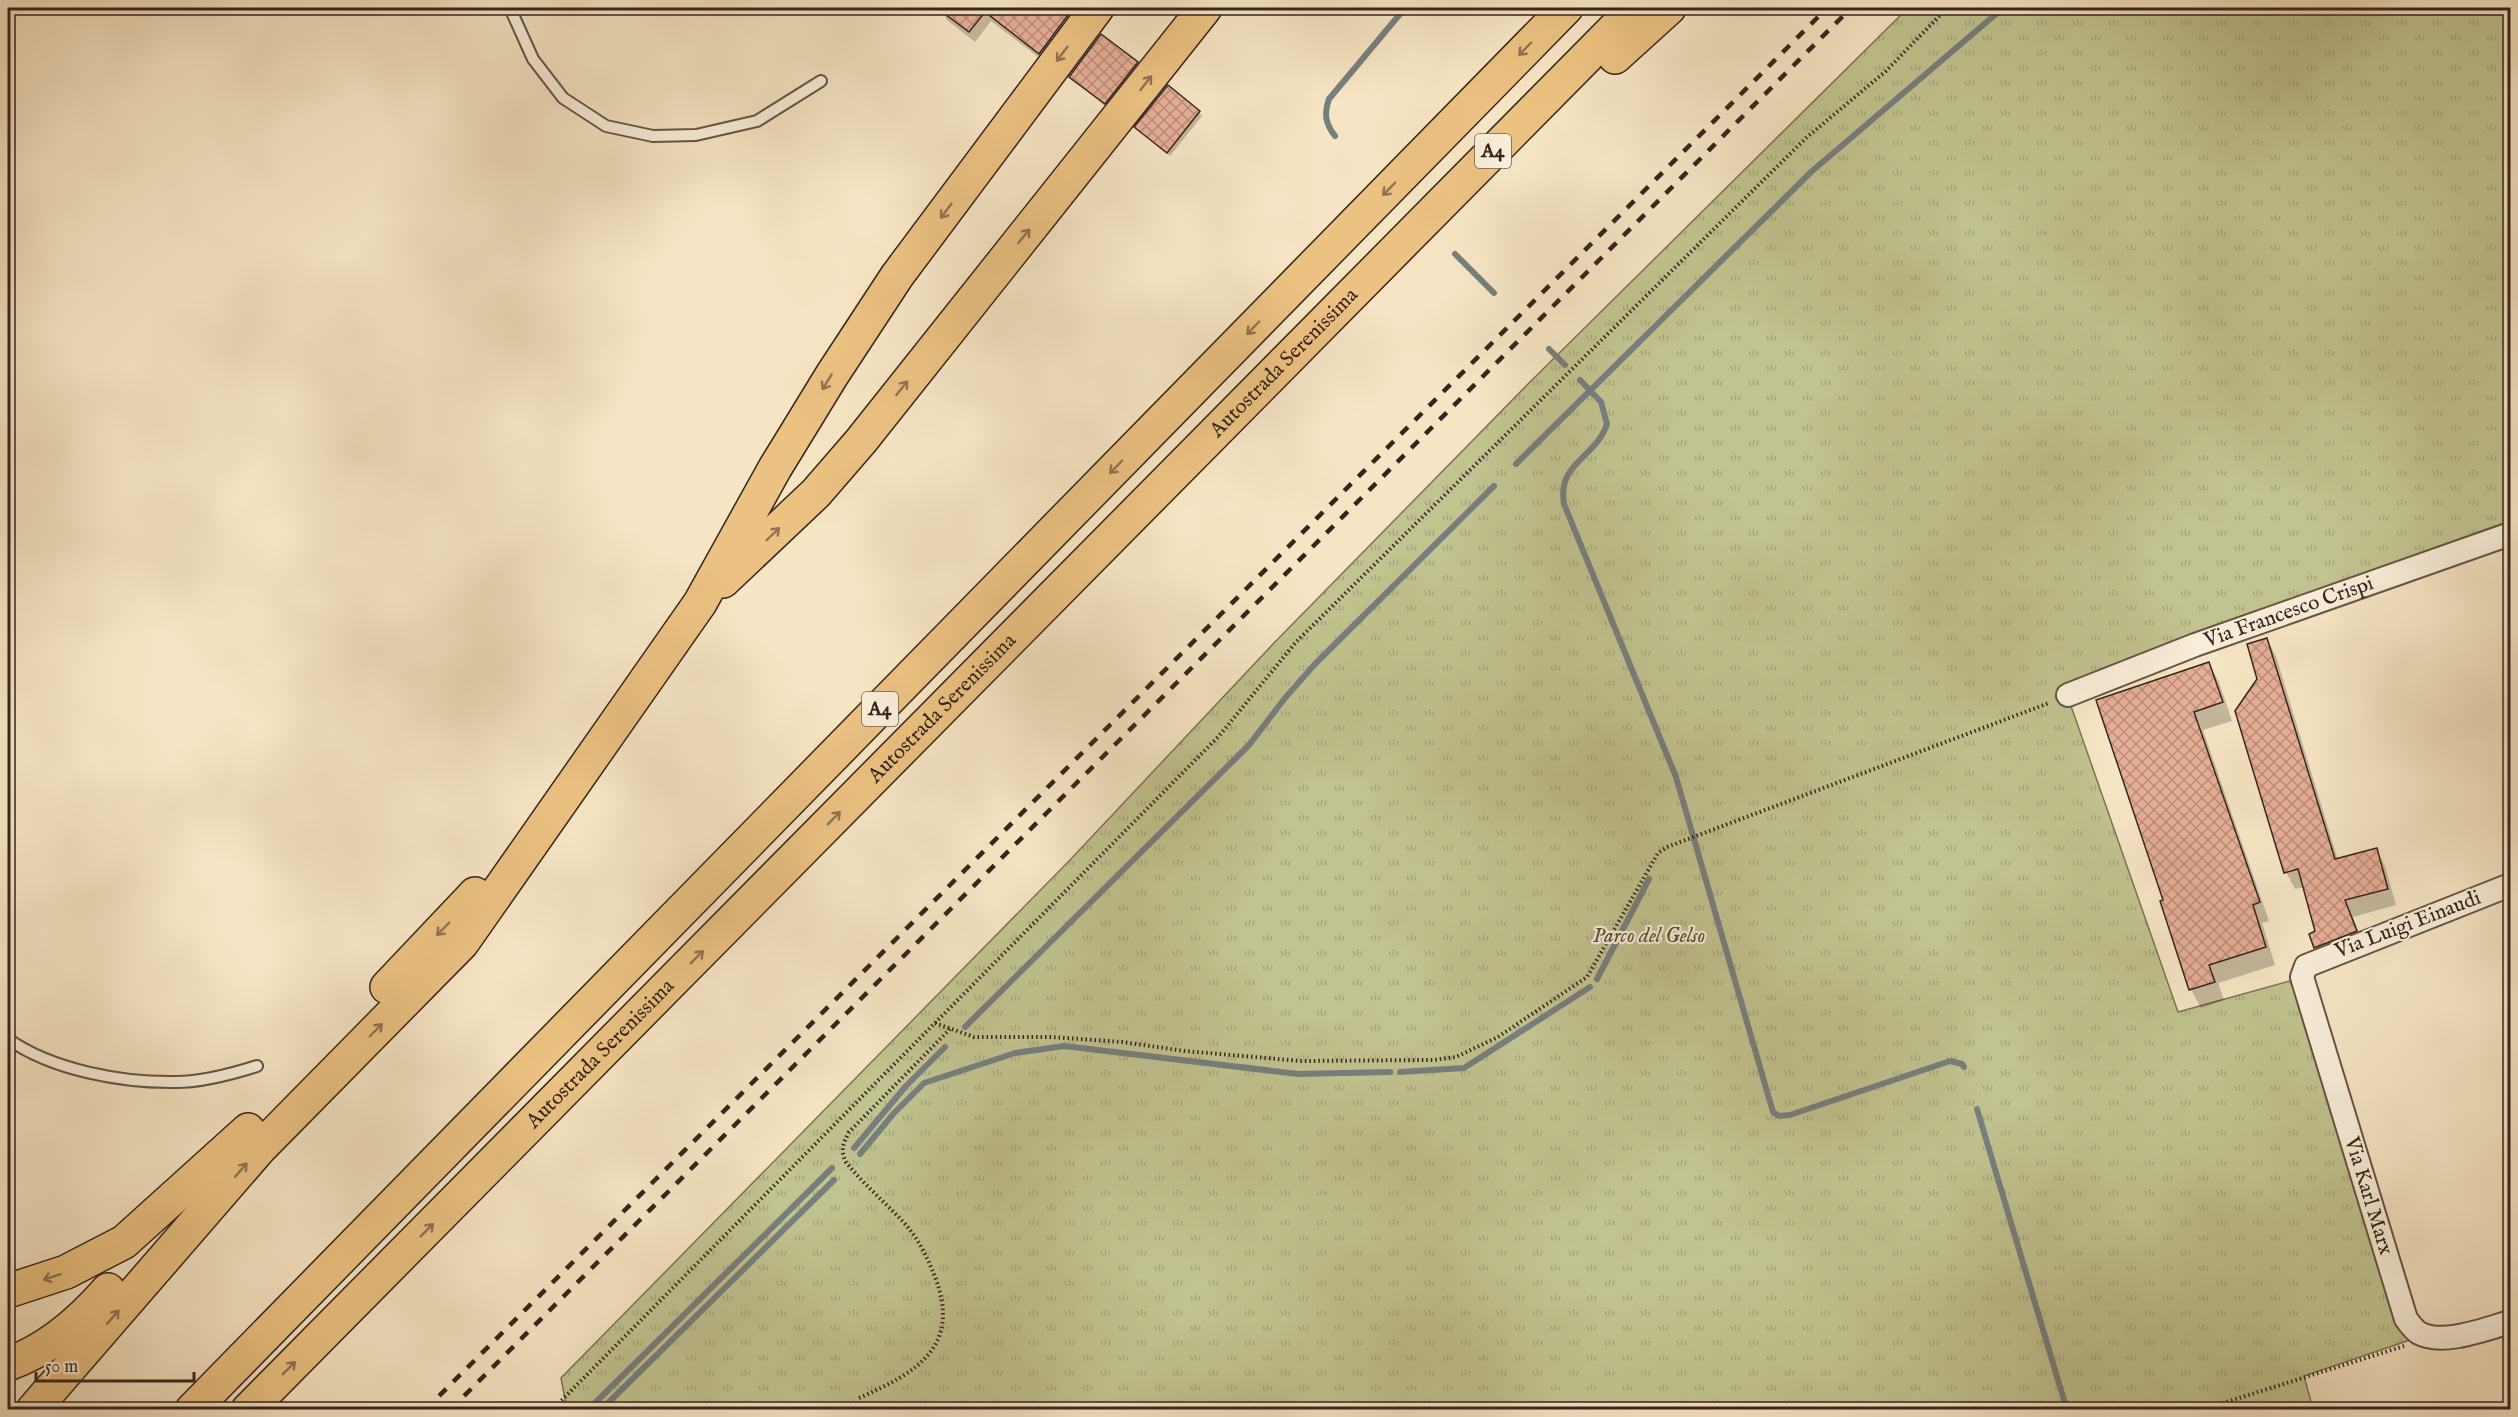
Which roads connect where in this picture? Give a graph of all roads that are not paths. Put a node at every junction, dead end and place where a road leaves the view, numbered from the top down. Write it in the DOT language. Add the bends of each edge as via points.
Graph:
graph roads {
  1 [pos="510,8"];
  2 [pos="1097,8"];
  3 [pos="1205,8"];
  4 [pos="1566,8"];
  5 [pos="1635,8"];
  6 [pos="1669,8"];
  7 [pos="821,81"];
  8 [pos="1351,295"];
  9 [pos="2511,534"];
  10 [pos="700,603"];
  11 [pos="2068,695"];
  12 [pos="555,810"];
  13 [pos="2511,885"];
  14 [pos="2306,966"];
  15 [pos="8,1039"];
  16 [pos="257,1066"];
  17 [pos="248,1130"];
  18 [pos="8,1291"];
  19 [pos="2511,1322"];
  20 [pos="8,1364"];
  21 [pos="33,1410"];
  22 [pos="192,1410"];
  23 [pos="248,1410"];
  1 -- 7 [label="lane" via="533,59 563,98 606,126 653,136 696,135 757,121"];
  2 -- 10 [label="highway, one-way" via="897,276 781,459"];
  10 -- 3 [label="highway, one-way" via="816,493 861,441"];
  4 -- 22 [label="highway, Autostrada Serenissima / A4, one-way"];
  5 -- 8 [label="highway, Autostrada Serenissima / A4"];
  6 -- 8 [label="highway"];
  23 -- 8 [label="highway, Autostrada Serenissima / A4, one-way"];
  9 -- 11 [label="street, Via Francesco Crispi" via="2195,645"];
  10 -- 12 [label="highway"];
  12 -- 17 [label="highway, one-way"];
  21 -- 12 [label="highway, one-way" via="260,1148 462,943"];
  13 -- 14 [label="street, Via Luigi Einaudi"];
  14 -- 19 [label="street, Via Karl Marx" via="2302,976 2406,1319 2416,1331 2430,1338"];
  15 -- 16 [label="lane" via="67,1067 121,1078 177,1082 233,1074"];
  17 -- 18 [label="highway, one-way" via="124,1242 66,1272"];
  17 -- 20 [label="highway" via="84,1318 32,1356"];
}
